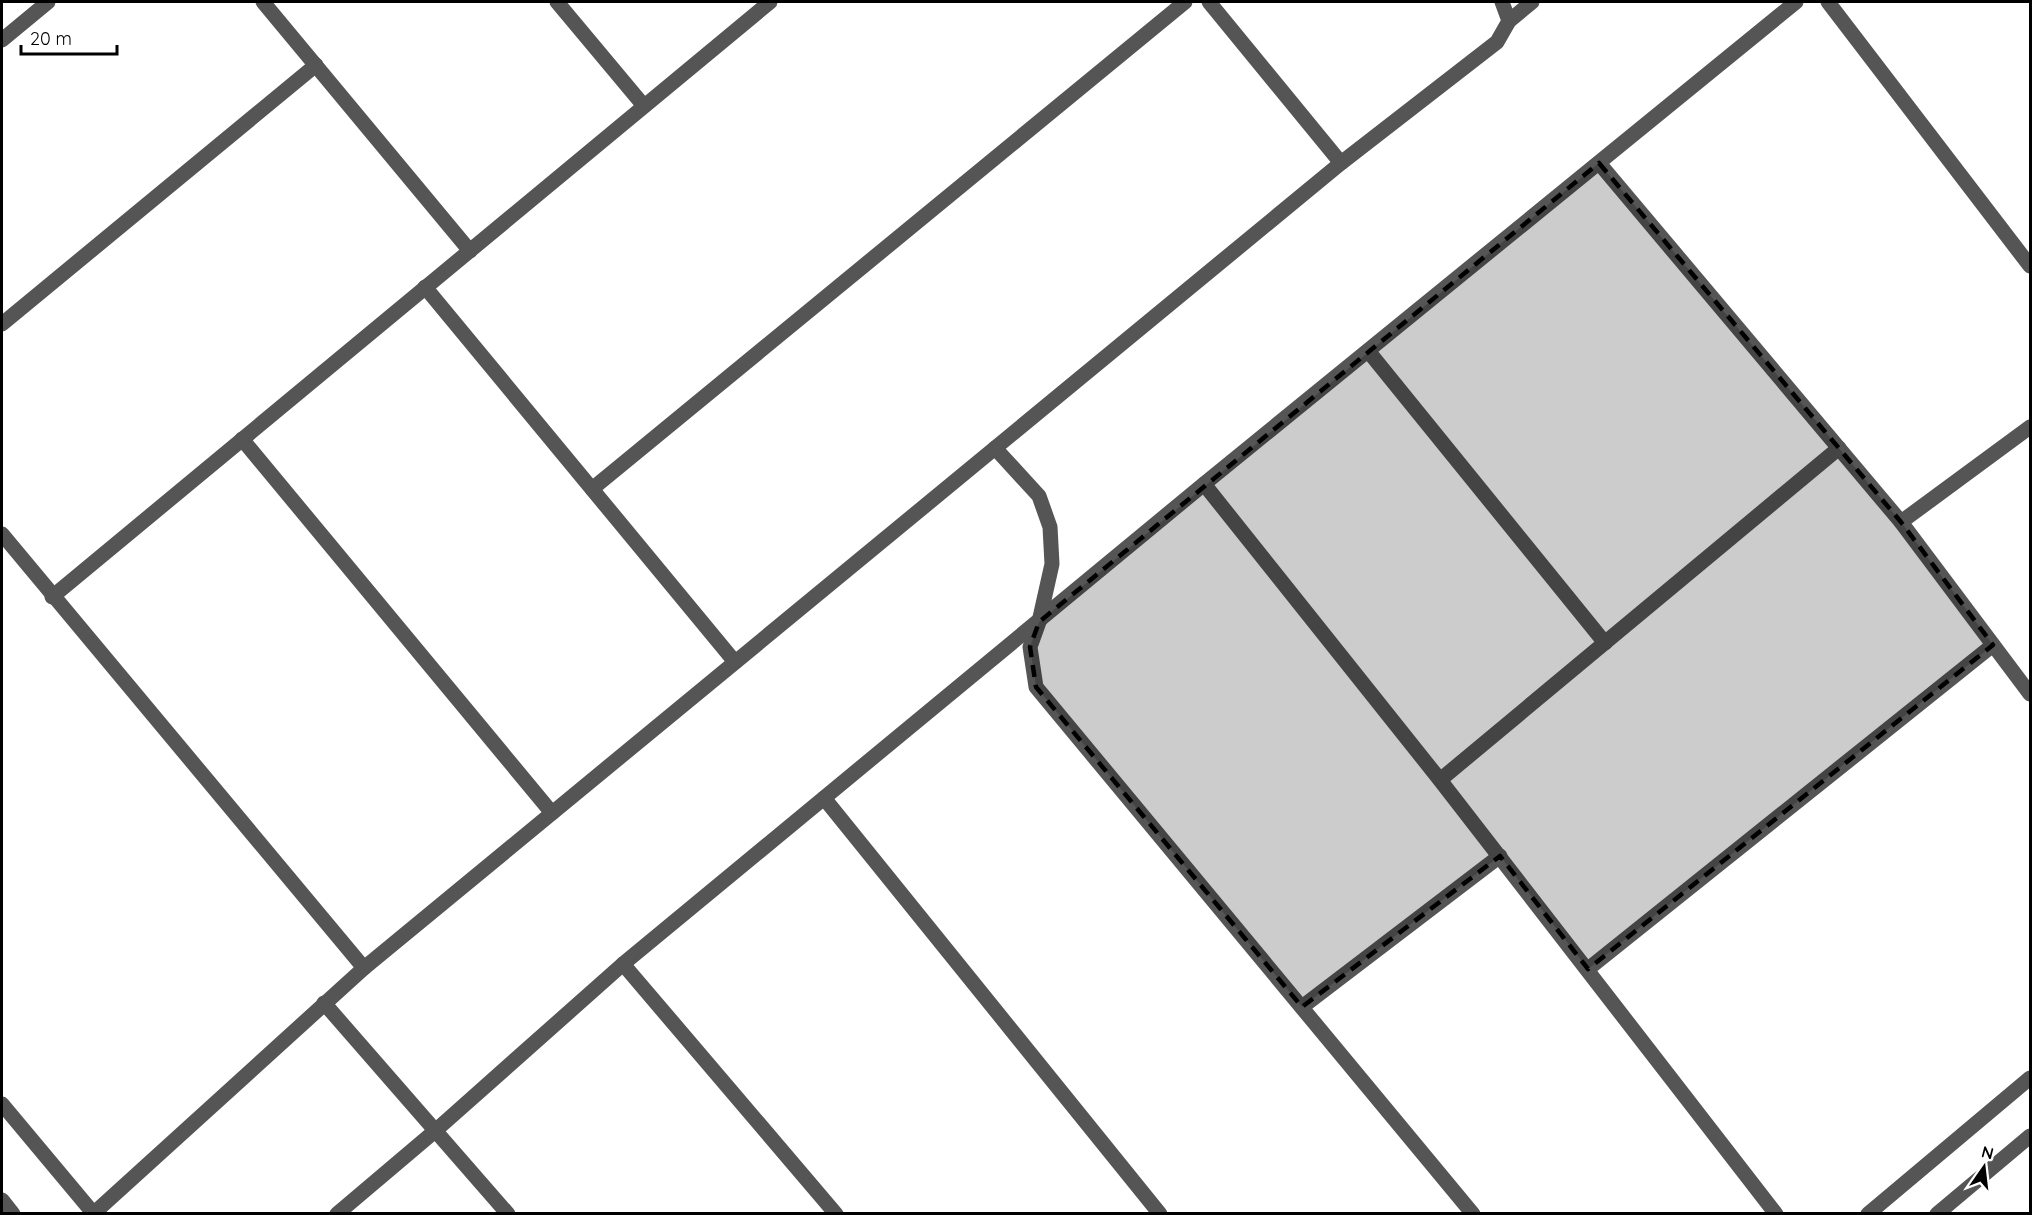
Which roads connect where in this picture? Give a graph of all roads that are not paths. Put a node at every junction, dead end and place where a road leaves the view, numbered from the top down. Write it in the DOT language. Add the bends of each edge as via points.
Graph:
graph roads {
  1 [pos="48,2"];
  2 [pos="262,2"];
  3 [pos="556,2"];
  4 [pos="770,2"];
  5 [pos="1185,2"];
  6 [pos="1209,2"];
  7 [pos="1502,2"];
  8 [pos="1532,2"];
  9 [pos="1796,2"];
  10 [pos="1828,2"];
  11 [pos="1509,21"];
  12 [pos="2,40"];
  13 [pos="316,65"];
  14 [pos="644,106"];
  15 [pos="1341,162"];
  16 [pos="1599,163"];
  17 [pos="470,250"];
  18 [pos="2031,266"];
  19 [pos="425,288"];
  20 [pos="2,324"];
  21 [pos="1369,352"];
  22 [pos="2031,427"];
  23 [pos="242,439"];
  24 [pos="995,448"];
  25 [pos="1839,448"];
  26 [pos="1204,484"];
  27 [pos="592,489"];
  28 [pos="1901,522"];
  29 [pos="2,534"];
  30 [pos="52,597"];
  31 [pos="1039,622"];
  32 [pos="1605,643"];
  33 [pos="1993,645"];
  34 [pos="735,662"];
  35 [pos="2031,694"];
  36 [pos="1440,780"];
  37 [pos="825,798"];
  38 [pos="552,813"];
  39 [pos="1500,856"];
  40 [pos="623,964"];
  41 [pos="364,968"];
  42 [pos="1588,969"];
  43 [pos="324,1003"];
  44 [pos="1302,1007"];
  45 [pos="2031,1078"];
  46 [pos="2,1104"];
  47 [pos="435,1131"];
  48 [pos="2031,1136"];
  49 [pos="2,1200"];
  50 [pos="1467,1212"];
  51 [pos="94,1213"];
  52 [pos="13,1214"];
  53 [pos="337,1214"];
  54 [pos="508,1214"];
  55 [pos="836,1214"];
  56 [pos="1160,1214"];
  57 [pos="1776,1214"];
  58 [pos="1868,1214"];
  59 [pos="1937,1214"];
  1 -- 12 [label="street"];
  2 -- 13 [label="street"];
  3 -- 14 [label="street"];
  4 -- 14 [label="street"];
  5 -- 27 [label="street"];
  6 -- 15 [label="street"];
  7 -- 11 [label="street"];
  8 -- 11 [label="street"];
  9 -- 16 [label="street"];
  10 -- 18 [label="street"];
  11 -- 15 [label="street" via="1497,42"];
  13 -- 17 [label="street"];
  13 -- 20 [label="street"];
  14 -- 17 [label="street"];
  15 -- 24 [label="street"];
  16 -- 21 [label="street"];
  16 -- 25 [label="street"];
  17 -- 19 [label="street"];
  19 -- 23 [label="street"];
  19 -- 27 [label="street"];
  21 -- 26 [label="street"];
  21 -- 32 [label="street"];
  22 -- 28 [label="street"];
  23 -- 30 [label="street"];
  23 -- 38 [label="street"];
  24 -- 31 [label="street" via="1039,496 1050,527 1052,564"];
  24 -- 34 [label="street"];
  25 -- 28 [label="street"];
  25 -- 32 [label="street"];
  26 -- 31 [label="street"];
  26 -- 36 [label="street"];
  27 -- 34 [label="street"];
  28 -- 33 [label="street"];
  29 -- 30 [label="street"];
  30 -- 41 [label="street"];
  31 -- 37 [label="street"];
  31 -- 44 [label="street" via="1030,647 1036,687"];
  32 -- 36 [label="street"];
  33 -- 35 [label="street"];
  33 -- 42 [label="street"];
  34 -- 38 [label="street"];
  36 -- 39 [label="street"];
  37 -- 40 [label="street"];
  37 -- 56 [label="street"];
  38 -- 41 [label="street"];
  39 -- 42 [label="street"];
  39 -- 44 [label="street"];
  40 -- 47 [label="street"];
  40 -- 55 [label="street"];
  41 -- 43 [label="street"];
  42 -- 57 [label="street"];
  43 -- 47 [label="street"];
  43 -- 51 [label="street"];
  44 -- 50 [label="street"];
  45 -- 58 [label="street"];
  46 -- 51 [label="street"];
  47 -- 53 [label="street"];
  47 -- 54 [label="street"];
  48 -- 59 [label="street"];
  49 -- 52 [label="street"];
}
